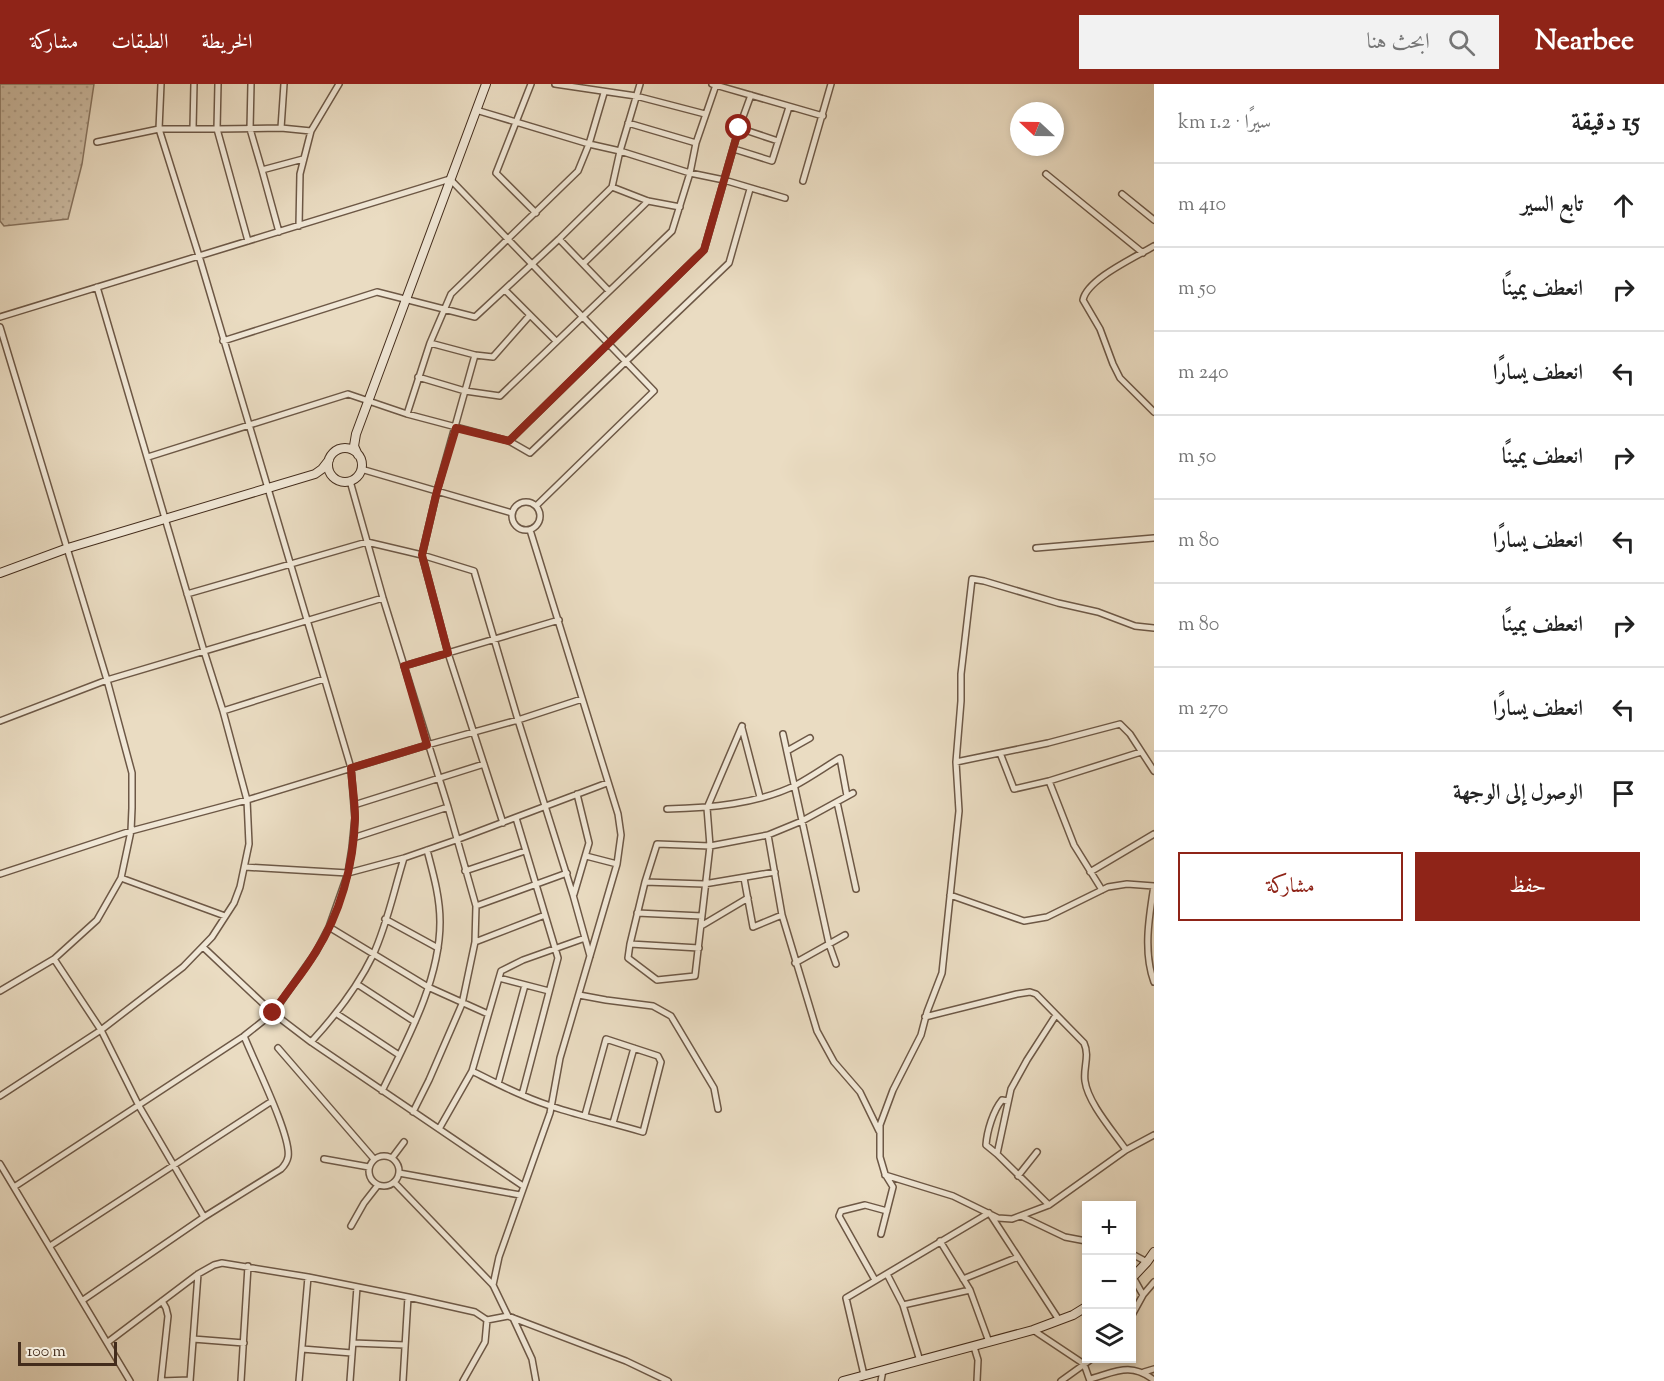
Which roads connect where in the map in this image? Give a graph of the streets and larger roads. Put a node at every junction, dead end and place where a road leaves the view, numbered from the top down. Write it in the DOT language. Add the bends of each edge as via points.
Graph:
graph roads {
  1 [pos="161,84"];
  2 [pos="194,84"];
  3 [pos="218,84"];
  4 [pos="251,84"];
  5 [pos="284,84"];
  6 [pos="339,84"];
  7 [pos="486,84"];
  8 [pos="531,84"];
  9 [pos="555,84"];
  10 [pos="640,84"];
  11 [pos="739,84"];
  12 [pos="831,84"];
  13 [pos="714,85"];
  14 [pos="737,91"];
  15 [pos="604,93"];
  16 [pos="751,95"];
  17 [pos="636,96"];
  18 [pos="789,107"];
  19 [pos="476,110"];
  20 [pos="705,114"];
  21 [pos="823,116"];
  22 [pos="515,122"];
  23 [pos="628,123"];
  24 [pos="193,128"];
  25 [pos="281,128"];
  26 [pos="739,128"];
  27 [pos="159,129"];
  28 [pos="217,129"];
  29 [pos="250,129"];
  30 [pos="310,131"];
  31 [pos="778,141"];
  32 [pos="97,142"];
  33 [pos="696,143"];
  34 [pos="589,144"];
  35 [pos="734,149"];
  36 [pos="620,151"];
  37 [pos="303,159"];
  38 [pos="262,170"];
  39 [pos="690,173"];
  40 [pos="1046,174"];
  41 [pos="450,179"];
  42 [pos="724,180"];
  43 [pos="803,181"];
  44 [pos="612,187"];
  45 [pos="750,189"];
  46 [pos="1122,194"];
  47 [pos="785,198"];
  48 [pos="648,201"];
  49 [pos="680,207"];
  50 [pos="536,213"];
  51 [pos="1154,220"];
  52 [pos="299,226"];
  53 [pos="279,232"];
  54 [pos="559,239"];
  55 [pos="508,240"];
  56 [pos="248,242"];
  57 [pos="1154,246"];
  58 [pos="1143,252"];
  59 [pos="199,256"];
  60 [pos="583,264"];
  61 [pos="533,265"];
  62 [pos="97,287"];
  63 [pos="505,290"];
  64 [pos="609,291"];
  65 [pos="406,298"];
  66 [pos="443,309"];
  67 [pos="530,315"];
  68 [pos="0,317"];
  69 [pos="581,318"];
  70 [pos="0,327"];
  71 [pos="223,341"];
  72 [pos="556,341"];
  73 [pos="430,343"];
  74 [pos="608,344"];
  75 [pos="475,355"];
  76 [pos="625,362"];
  77 [pos="418,377"];
  78 [pos="465,391"];
  79 [pos="368,401"];
  80 [pos="1154,412"];
  81 [pos="407,414"];
  82 [pos="248,424"];
  83 [pos="456,428"];
  84 [pos="356,434"];
  85 [pos="509,441"];
  86 [pos="341,449"];
  87 [pos="358,455"];
  88 [pos="148,457"];
  89 [pos="329,460"];
  90 [pos="361,469"];
  91 [pos="315,474"];
  92 [pos="335,478"];
  93 [pos="350,481"];
  94 [pos="267,488"];
  95 [pos="437,491"];
  96 [pos="536,506"];
  97 [pos="512,513"];
  98 [pos="166,518"];
  99 [pos="530,530"];
  100 [pos="1154,538"];
  101 [pos="367,542"];
  102 [pos="68,548"];
  103 [pos="1036,548"];
  104 [pos="422,555"];
  105 [pos="291,566"];
  106 [pos="0,573"];
  107 [pos="188,594"];
  108 [pos="383,598"];
  109 [pos="308,620"];
  110 [pos="559,620"];
  111 [pos="1154,628"];
  112 [pos="494,639"];
  113 [pos="204,651"];
  114 [pos="448,653"];
  115 [pos="404,666"];
  116 [pos="324,679"];
  117 [pos="107,680"];
  118 [pos="582,699"];
  119 [pos="224,711"];
  120 [pos="518,720"];
  121 [pos="0,721"];
  122 [pos="472,732"];
  123 [pos="783,734"];
  124 [pos="810,738"];
  125 [pos="427,745"];
  126 [pos="787,751"];
  127 [pos="1141,752"];
  128 [pos="1000,753"];
  129 [pos="956,762"];
  130 [pos="484,764"];
  131 [pos="351,768"];
  132 [pos="1154,771"];
  133 [pos="439,779"];
  134 [pos="1049,781"];
  135 [pos="607,783"];
  136 [pos="795,786"];
  137 [pos="577,794"];
  138 [pos="759,797"];
  139 [pos="247,800"];
  140 [pos="837,802"];
  141 [pos="354,805"];
  142 [pos="448,807"];
  143 [pos="546,808"];
  144 [pos="707,808"];
  145 [pos="667,809"];
  146 [pos="516,818"];
  147 [pos="802,821"];
  148 [pos="503,823"];
  149 [pos="131,831"];
  150 [pos="1154,834"];
  151 [pos="768,835"];
  152 [pos="353,838"];
  153 [pos="456,840"];
  154 [pos="710,846"];
  155 [pos="427,850"];
  156 [pos="525,851"];
  157 [pos="586,856"];
  158 [pos="404,858"];
  159 [pos="617,864"];
  160 [pos="245,867"];
  161 [pos="465,871"];
  162 [pos="775,872"];
  163 [pos="1090,872"];
  164 [pos="348,873"];
  165 [pos="567,873"];
  166 [pos="0,874"];
  167 [pos="121,878"];
  168 [pos="744,878"];
  169 [pos="645,882"];
  170 [pos="536,884"];
  171 [pos="706,884"];
  172 [pos="1154,886"];
  173 [pos="856,889"];
  174 [pos="1102,890"];
  175 [pos="573,895"];
  176 [pos="950,895"];
  177 [pos="748,898"];
  178 [pos="476,906"];
  179 [pos="637,913"];
  180 [pos="545,915"];
  181 [pos="782,915"];
  182 [pos="225,916"];
  183 [pos="702,916"];
  184 [pos="386,919"];
  185 [pos="701,926"];
  186 [pos="329,927"];
  187 [pos="845,935"];
  188 [pos="585,938"];
  189 [pos="475,942"];
  190 [pos="630,944"];
  191 [pos="829,944"];
  192 [pos="203,947"];
  193 [pos="438,948"];
  194 [pos="555,948"];
  195 [pos="699,948"];
  196 [pos="374,954"];
  197 [pos="54,959"];
  198 [pos="590,959"];
  199 [pos="795,963"];
  200 [pos="836,964"];
  201 [pos="499,978"];
  202 [pos="1154,982"];
  203 [pos="357,984"];
  204 [pos="525,985"];
  205 [pos="428,987"];
  206 [pos="0,991"];
  207 [pos="549,991"];
  208 [pos="579,994"];
  209 [pos="462,1004"];
  210 [pos="273,1013"];
  211 [pos="337,1014"];
  212 [pos="488,1014"];
  213 [pos="1056,1016"];
  214 [pos="926,1017"];
  215 [pos="415,1022"];
  216 [pos="101,1030"];
  217 [pos="244,1036"];
  218 [pos="311,1042"];
  219 [pos="278,1048"];
  220 [pos="634,1048"];
  221 [pos="399,1056"];
  222 [pos="472,1071"];
  223 [pos="498,1083"];
  224 [pos="382,1091"];
  225 [pos="522,1095"];
  226 [pos="0,1096"];
  227 [pos="272,1101"];
  228 [pos="1008,1101"];
  229 [pos="139,1106"];
  230 [pos="551,1106"];
  231 [pos="718,1109"];
  232 [pos="413,1112"];
  233 [pos="585,1115"];
  234 [pos="613,1124"];
  235 [pos="440,1129"];
  236 [pos="879,1133"];
  237 [pos="1154,1135"];
  238 [pos="404,1142"];
  239 [pos="1126,1150"];
  240 [pos="1037,1152"];
  241 [pos="997,1154"];
  242 [pos="392,1158"];
  243 [pos="324,1159"];
  244 [pos="374,1159"];
  245 [pos="0,1164"];
  246 [pos="173,1164"];
  247 [pos="369,1167"];
  248 [pos="399,1173"];
  249 [pos="885,1174"];
  250 [pos="1018,1176"];
  251 [pos="394,1182"];
  252 [pos="378,1185"];
  253 [pos="523,1186"];
  254 [pos="14,1187"];
  255 [pos="520,1195"];
  256 [pos="1049,1205"];
  257 [pos="887,1211"];
  258 [pos="989,1213"];
  259 [pos="1021,1216"];
  260 [pos="204,1217"];
  261 [pos="351,1226"];
  262 [pos="881,1234"];
  263 [pos="1082,1239"];
  264 [pos="940,1241"];
  265 [pos="50,1246"];
  266 [pos="1136,1255"];
  267 [pos="1017,1257"];
  268 [pos="1152,1257"];
  269 [pos="249,1266"];
  270 [pos="1136,1273"];
  271 [pos="198,1274"];
  272 [pos="887,1274"];
  273 [pos="308,1277"];
  274 [pos="963,1279"];
  275 [pos="875,1280"];
  276 [pos="1154,1282"];
  277 [pos="1136,1284"];
  278 [pos="493,1285"];
  279 [pos="357,1287"];
  280 [pos="970,1290"];
  281 [pos="1143,1295"];
  282 [pos="408,1297"];
  283 [pos="82,1300"];
  284 [pos="162,1301"];
  285 [pos="903,1305"];
  286 [pos="1082,1309"];
  287 [pos="1135,1309"];
  288 [pos="510,1317"];
  289 [pos="487,1320"];
  290 [pos="1059,1320"];
  291 [pos="1033,1330"];
  292 [pos="193,1339"];
  293 [pos="108,1342"];
  294 [pos="989,1342"];
  295 [pos="244,1343"];
  296 [pos="353,1343"];
  297 [pos="405,1345"];
  298 [pos="974,1347"];
  299 [pos="302,1350"];
  300 [pos="352,1353"];
  301 [pos="920,1361"];
  302 [pos="1084,1364"];
  303 [pos="1154,1369"];
  304 [pos="883,1370"];
  305 [pos="1144,1372"];
  306 [pos="864,1375"];
  307 [pos="1090,1380"];
  308 [pos="1154,1380"];
  309 [pos="130,1381"];
  310 [pos="161,1381"];
  311 [pos="190,1381"];
  312 [pos="241,1381"];
  313 [pos="299,1381"];
  314 [pos="350,1381"];
  315 [pos="402,1381"];
  316 [pos="463,1381"];
  317 [pos="536,1381"];
  318 [pos="668,1381"];
  319 [pos="843,1381"];
  320 [pos="881,1381"];
  321 [pos="977,1381"];
  322 [pos="1060,1381"];
  1 -- 27 [label="street"];
  2 -- 24 [label="street"];
  3 -- 28 [label="street"];
  4 -- 29 [label="street"];
  5 -- 25 [label="street"];
  6 -- 30 [label="street"];
  7 -- 19 [label="street"];
  8 -- 22 [label="street"];
  9 -- 15 [label="street"];
  10 -- 17 [label="street"];
  11 -- 14 [label="street"];
  12 -- 21 [label="street"];
  13 -- 14 [label="street"];
  13 -- 20 [label="street"];
  14 -- 16 [label="street"];
  15 -- 17 [label="street"];
  15 -- 34 [label="street"];
  16 -- 18 [label="street"];
  16 -- 26 [label="street"];
  17 -- 20 [label="street"];
  17 -- 23 [label="street"];
  18 -- 21 [label="street"];
  18 -- 31 [label="street"];
  19 -- 22 [label="street"];
  19 -- 41 [label="street"];
  20 -- 33 [label="street"];
  21 -- 43 [label="street"];
  22 -- 34 [label="street"];
  22 -- 50 [label="street" via="496,173"];
  23 -- 33 [label="street"];
  23 -- 36 [label="street"];
  24 -- 27 [label="street"];
  24 -- 28 [label="street"];
  25 -- 29 [label="street"];
  25 -- 30 [label="street"];
  26 -- 31 [label="street"];
  26 -- 35 [label="street"];
  27 -- 32 [label="street"];
  27 -- 59 [label="street"];
  28 -- 29 [label="street"];
  28 -- 56 [label="street"];
  29 -- 38 [label="street"];
  30 -- 37 [label="street"];
  31 -- 35 [label="street" via="772,161"];
  33 -- 39 [label="street"];
  34 -- 36 [label="street"];
  34 -- 50 [label="street" via="578,171"];
  35 -- 42 [label="street"];
  36 -- 39 [label="street"];
  36 -- 44 [label="street"];
  37 -- 38 [label="street"];
  37 -- 52 [label="street"];
  38 -- 53 [label="street"];
  39 -- 42 [label="street"];
  39 -- 49 [label="street"];
  40 -- 58 [label="street"];
  41 -- 52 [label="street"];
  41 -- 55 [label="street"];
  41 -- 65 [label="street"];
  42 -- 45 [label="street"];
  42 -- 74 [label="street" via="704,250"];
  44 -- 48 [label="street"];
  44 -- 54 [label="street"];
  45 -- 47 [label="street"];
  45 -- 76 [label="street" via="729,263"];
  46 -- 51 [label="street"];
  48 -- 49 [label="street"];
  48 -- 60 [label="street"];
  49 -- 64 [label="street" via="672,231"];
  50 -- 55 [label="street"];
  52 -- 53 [label="street"];
  53 -- 56 [label="street"];
  54 -- 60 [label="street"];
  54 -- 61 [label="street"];
  55 -- 61 [label="street"];
  55 -- 66 [label="street" via="451,294"];
  56 -- 59 [label="street"];
  57 -- 58 [label="street"];
  58 -- 80 [label="street" via="1107,273 1085,292 1083,300 1120,378"];
  59 -- 62 [label="street"];
  59 -- 71 [label="street"];
  60 -- 64 [label="street"];
  61 -- 63 [label="street"];
  61 -- 69 [label="street"];
  62 -- 68 [label="street"];
  62 -- 88 [label="street"];
  63 -- 66 [label="street" via="475,317"];
  63 -- 67 [label="street"];
  64 -- 69 [label="street"];
  65 -- 66 [label="street"];
  65 -- 71 [label="street" via="377,292"];
  65 -- 79 [label="street"];
  66 -- 73 [label="street"];
  67 -- 72 [label="street"];
  67 -- 75 [label="street" via="493,357"];
  69 -- 72 [label="street"];
  69 -- 74 [label="street"];
  70 -- 102 [label="street"];
  71 -- 82 [label="street"];
  72 -- 78 [label="street" via="500,396"];
  73 -- 75 [label="street"];
  73 -- 77 [label="street"];
  74 -- 76 [label="street"];
  74 -- 85 [label="street"];
  75 -- 78 [label="street"];
  76 -- 85 [label="street" via="530,453"];
  76 -- 96 [label="street" via="654,391"];
  77 -- 78 [label="street"];
  77 -- 81 [label="street"];
  78 -- 83 [label="street"];
  79 -- 81 [label="street"];
  79 -- 82 [label="street" via="348,394"];
  79 -- 84 [label="street"];
  81 -- 83 [label="street"];
  82 -- 88 [label="street"];
  82 -- 94 [label="street"];
  83 -- 85 [label="street"];
  83 -- 95 [label="street"];
  84 -- 86 [label="street"];
  84 -- 87 [label="street"];
  86 -- 87 [label="street"];
  86 -- 89 [label="street"];
  87 -- 90 [label="street"];
  88 -- 98 [label="street"];
  89 -- 91 [label="street"];
  89 -- 92 [label="street" via="329,470"];
  90 -- 93 [label="street"];
  90 -- 95 [label="street"];
  91 -- 92 [label="street"];
  91 -- 94 [label="street"];
  92 -- 93 [label="street"];
  93 -- 101 [label="street"];
  94 -- 98 [label="street"];
  94 -- 105 [label="street"];
  95 -- 97 [label="street"];
  95 -- 104 [label="street"];
  96 -- 97 [label="street" via="524,501"];
  96 -- 99 [label="street" via="540,519"];
  97 -- 99 [label="street" via="516,526"];
  98 -- 102 [label="street"];
  98 -- 107 [label="street"];
  99 -- 110 [label="street"];
  100 -- 103 [label="street"];
  101 -- 104 [label="street"];
  101 -- 105 [label="street"];
  101 -- 108 [label="street"];
  102 -- 106 [label="street"];
  102 -- 117 [label="street"];
  104 -- 112 [label="street" via="474,571"];
  104 -- 114 [label="street"];
  105 -- 107 [label="street"];
  105 -- 109 [label="street"];
  107 -- 113 [label="street"];
  108 -- 109 [label="street"];
  108 -- 115 [label="street"];
  109 -- 113 [label="street"];
  109 -- 116 [label="street"];
  110 -- 112 [label="street"];
  110 -- 118 [label="street"];
  111 -- 129 [label="street" via="1135,626 1098,612 972,579"];
  112 -- 114 [label="street"];
  112 -- 120 [label="street"];
  113 -- 117 [label="street"];
  113 -- 119 [label="street"];
  114 -- 115 [label="street"];
  114 -- 122 [label="street"];
  115 -- 125 [label="street"];
  116 -- 119 [label="street"];
  116 -- 131 [label="street"];
  117 -- 121 [label="street"];
  117 -- 149 [label="street" via="132,773"];
  118 -- 120 [label="street"];
  118 -- 135 [label="street"];
  119 -- 139 [label="street"];
  120 -- 122 [label="street"];
  120 -- 143 [label="street"];
  122 -- 125 [label="street"];
  122 -- 130 [label="street"];
  123 -- 126 [label="street"];
  124 -- 126 [label="street"];
  125 -- 131 [label="street"];
  125 -- 133 [label="street"];
  126 -- 136 [label="street"];
  127 -- 128 [label="street" via="1120,724"];
  127 -- 132 [label="street"];
  127 -- 134 [label="street"];
  128 -- 129 [label="street"];
  128 -- 134 [label="street" via="1014,789"];
  129 -- 176 [label="street" via="959,811"];
  130 -- 133 [label="street"];
  130 -- 148 [label="street"];
  131 -- 139 [label="street"];
  131 -- 141 [label="street"];
  133 -- 141 [label="street"];
  133 -- 142 [label="street"];
  134 -- 163 [label="street" via="1074,845"];
  135 -- 137 [label="street"];
  135 -- 159 [label="street" via="621,835"];
  136 -- 138 [label="street"];
  136 -- 140 [label="street" via="840,758 850,795"];
  136 -- 147 [label="street"];
  137 -- 143 [label="street"];
  137 -- 157 [label="street" via="589,843"];
  138 -- 144 [label="street"];
  138 -- 144 [label="street" via="742,726"];
  139 -- 149 [label="street"];
  139 -- 160 [label="street" via="249,844"];
  140 -- 147 [label="street"];
  140 -- 173 [label="street"];
  141 -- 152 [label="street"];
  142 -- 152 [label="street"];
  142 -- 153 [label="street"];
  143 -- 146 [label="street"];
  143 -- 165 [label="street"];
  144 -- 145 [label="street"];
  144 -- 154 [label="street"];
  146 -- 148 [label="street"];
  146 -- 156 [label="street"];
  147 -- 151 [label="street"];
  147 -- 191 [label="street"];
  148 -- 153 [label="street"];
  149 -- 166 [label="street"];
  149 -- 167 [label="street"];
  150 -- 163 [label="street"];
  151 -- 154 [label="street"];
  151 -- 162 [label="street"];
  152 -- 164 [label="street"];
  153 -- 155 [label="street"];
  153 -- 161 [label="street"];
  154 -- 169 [label="street" via="657,844"];
  154 -- 171 [label="street"];
  155 -- 158 [label="street"];
  155 -- 193 [label="street" via="437,890"];
  156 -- 161 [label="street"];
  156 -- 170 [label="street"];
  157 -- 159 [label="street"];
  157 -- 175 [label="street"];
  158 -- 164 [label="street"];
  158 -- 184 [label="street"];
  159 -- 198 [label="street"];
  160 -- 164 [label="street"];
  160 -- 182 [label="street"];
  161 -- 178 [label="street"];
  162 -- 168 [label="street"];
  162 -- 181 [label="street"];
  163 -- 174 [label="street"];
  164 -- 186 [label="street"];
  165 -- 170 [label="street"];
  165 -- 175 [label="street"];
  167 -- 182 [label="street"];
  167 -- 197 [label="street" via="97,920"];
  168 -- 171 [label="street"];
  168 -- 177 [label="street"];
  169 -- 171 [label="street"];
  169 -- 179 [label="street"];
  170 -- 178 [label="street"];
  170 -- 180 [label="street"];
  171 -- 183 [label="street"];
  172 -- 174 [label="street" via="1127,884"];
  172 -- 202 [label="street" via="1148,966"];
  174 -- 176 [label="street" via="1047,917 1024,921"];
  175 -- 188 [label="street"];
  176 -- 214 [label="street" via="942,973"];
  177 -- 181 [label="street" via="753,927"];
  177 -- 185 [label="street"];
  178 -- 189 [label="street"];
  179 -- 183 [label="street"];
  179 -- 190 [label="street"];
  180 -- 189 [label="street"];
  180 -- 194 [label="street"];
  181 -- 199 [label="street"];
  182 -- 192 [label="street"];
  183 -- 185 [label="street"];
  184 -- 193 [label="street"];
  184 -- 196 [label="street"];
  185 -- 195 [label="street"];
  186 -- 196 [label="street"];
  186 -- 210 [label="street"];
  187 -- 191 [label="street"];
  188 -- 194 [label="street"];
  188 -- 198 [label="street"];
  189 -- 209 [label="street"];
  190 -- 195 [label="street"];
  190 -- 195 [label="street" via="628,958 657,980 695,976"];
  191 -- 199 [label="street"];
  191 -- 200 [label="street"];
  192 -- 210 [label="street"];
  192 -- 216 [label="street"];
  193 -- 205 [label="street"];
  194 -- 201 [label="street" via="501,971"];
  194 -- 207 [label="street" via="558,958"];
  196 -- 203 [label="street"];
  196 -- 205 [label="street"];
  197 -- 206 [label="street"];
  197 -- 216 [label="street"];
  198 -- 208 [label="street"];
  199 -- 236 [label="street" via="822,1042 860,1092"];
  201 -- 204 [label="street"];
  201 -- 212 [label="street"];
  203 -- 211 [label="street"];
  203 -- 215 [label="street"];
  204 -- 207 [label="street"];
  204 -- 223 [label="street"];
  205 -- 209 [label="street"];
  205 -- 215 [label="street"];
  207 -- 225 [label="street"];
  208 -- 230 [label="street" via="555,1076"];
  208 -- 231 [label="street" via="653,1006 671,1016 714,1088"];
  209 -- 212 [label="street"];
  209 -- 232 [label="street"];
  210 -- 217 [label="street"];
  210 -- 218 [label="street"];
  211 -- 218 [label="street"];
  211 -- 221 [label="street"];
  212 -- 222 [label="street"];
  213 -- 214 [label="street" via="1030,992"];
  213 -- 228 [label="street" via="1018,1076"];
  213 -- 239 [label="street" via="1084,1043 1087,1089"];
  214 -- 236 [label="street" via="888,1101"];
  215 -- 221 [label="street"];
  216 -- 226 [label="street"];
  216 -- 229 [label="street"];
  217 -- 227 [label="street"];
  217 -- 229 [label="street"];
  218 -- 224 [label="street"];
  219 -- 244 [label="street"];
  220 -- 233 [label="street" via="606,1039"];
  220 -- 234 [label="street"];
  220 -- 234 [label="street" via="658,1056 661,1062 642,1132"];
  221 -- 224 [label="street"];
  222 -- 223 [label="street"];
  222 -- 235 [label="street"];
  223 -- 225 [label="street"];
  224 -- 232 [label="street"];
  225 -- 230 [label="street"];
  227 -- 246 [label="street"];
  227 -- 260 [label="street" via="288,1148 285,1164"];
  228 -- 241 [label="street"];
  228 -- 241 [label="street" via="998,1104 986,1141"];
  229 -- 246 [label="street"];
  229 -- 254 [label="street"];
  230 -- 233 [label="street"];
  230 -- 253 [label="street"];
  232 -- 235 [label="street"];
  233 -- 234 [label="street"];
  235 -- 253 [label="street"];
  236 -- 249 [label="street"];
  237 -- 239 [label="street"];
  238 -- 242 [label="street"];
  239 -- 256 [label="street"];
  240 -- 250 [label="street"];
  241 -- 250 [label="street"];
  242 -- 244 [label="street"];
  242 -- 248 [label="street"];
  243 -- 247 [label="street"];
  244 -- 247 [label="street"];
  245 -- 254 [label="street"];
  246 -- 260 [label="street"];
  246 -- 265 [label="street"];
  247 -- 252 [label="street" via="370,1178"];
  248 -- 251 [label="street"];
  248 -- 255 [label="street"];
  249 -- 257 [label="street" via="893,1187"];
  249 -- 258 [label="street" via="953,1196"];
  250 -- 256 [label="street"];
  251 -- 252 [label="street"];
  251 -- 278 [label="street"];
  252 -- 261 [label="street"];
  253 -- 255 [label="street"];
  254 -- 265 [label="street"];
  255 -- 278 [label="street" via="498,1257"];
  256 -- 259 [label="street"];
  257 -- 262 [label="street"];
  257 -- 275 [label="street" via="862,1205 841,1210 839,1216"];
  258 -- 259 [label="street" via="1006,1219"];
  258 -- 264 [label="street"];
  258 -- 267 [label="street"];
  259 -- 263 [label="street" via="1065,1237"];
  260 -- 283 [label="street"];
  264 -- 272 [label="street"];
  264 -- 274 [label="street"];
  265 -- 283 [label="street"];
  266 -- 268 [label="street"];
  267 -- 274 [label="street"];
  267 -- 290 [label="street"];
  268 -- 270 [label="street"];
  269 -- 271 [label="street" via="222,1263"];
  269 -- 273 [label="street"];
  269 -- 295 [label="street"];
  271 -- 284 [label="street"];
  271 -- 292 [label="street"];
  272 -- 275 [label="street"];
  272 -- 285 [label="street"];
  273 -- 279 [label="street"];
  273 -- 299 [label="street"];
  274 -- 280 [label="street"];
  275 -- 306 [label="street" via="846,1301"];
  276 -- 281 [label="street"];
  277 -- 281 [label="street"];
  278 -- 288 [label="street"];
  279 -- 282 [label="street"];
  279 -- 296 [label="street"];
  280 -- 285 [label="street"];
  280 -- 294 [label="street"];
  281 -- 287 [label="street"];
  282 -- 289 [label="street" via="475,1312"];
  282 -- 297 [label="street"];
  283 -- 293 [label="street"];
  284 -- 293 [label="street"];
  284 -- 310 [label="street" via="168,1316"];
  285 -- 301 [label="street"];
  286 -- 290 [label="street"];
  288 -- 289 [label="street"];
  288 -- 317 [label="street" via="532,1359"];
  288 -- 318 [label="street"];
  289 -- 316 [label="street" via="485,1342"];
  290 -- 291 [label="street"];
  291 -- 294 [label="street"];
  291 -- 302 [label="street"];
  292 -- 295 [label="street"];
  292 -- 311 [label="street"];
  293 -- 309 [label="street"];
  294 -- 298 [label="street"];
  295 -- 312 [label="street"];
  296 -- 297 [label="street"];
  296 -- 300 [label="street"];
  297 -- 315 [label="street"];
  298 -- 301 [label="street"];
  298 -- 321 [label="street"];
  299 -- 300 [label="street"];
  299 -- 313 [label="street"];
  300 -- 314 [label="street"];
  301 -- 304 [label="street"];
  302 -- 307 [label="street"];
  302 -- 322 [label="street"];
  303 -- 305 [label="street"];
  304 -- 306 [label="street"];
  304 -- 320 [label="street"];
  305 -- 307 [label="street" via="1128,1368"];
  305 -- 308 [label="street"];
  306 -- 319 [label="street"];
  310 -- 311 [label="street"];
}
